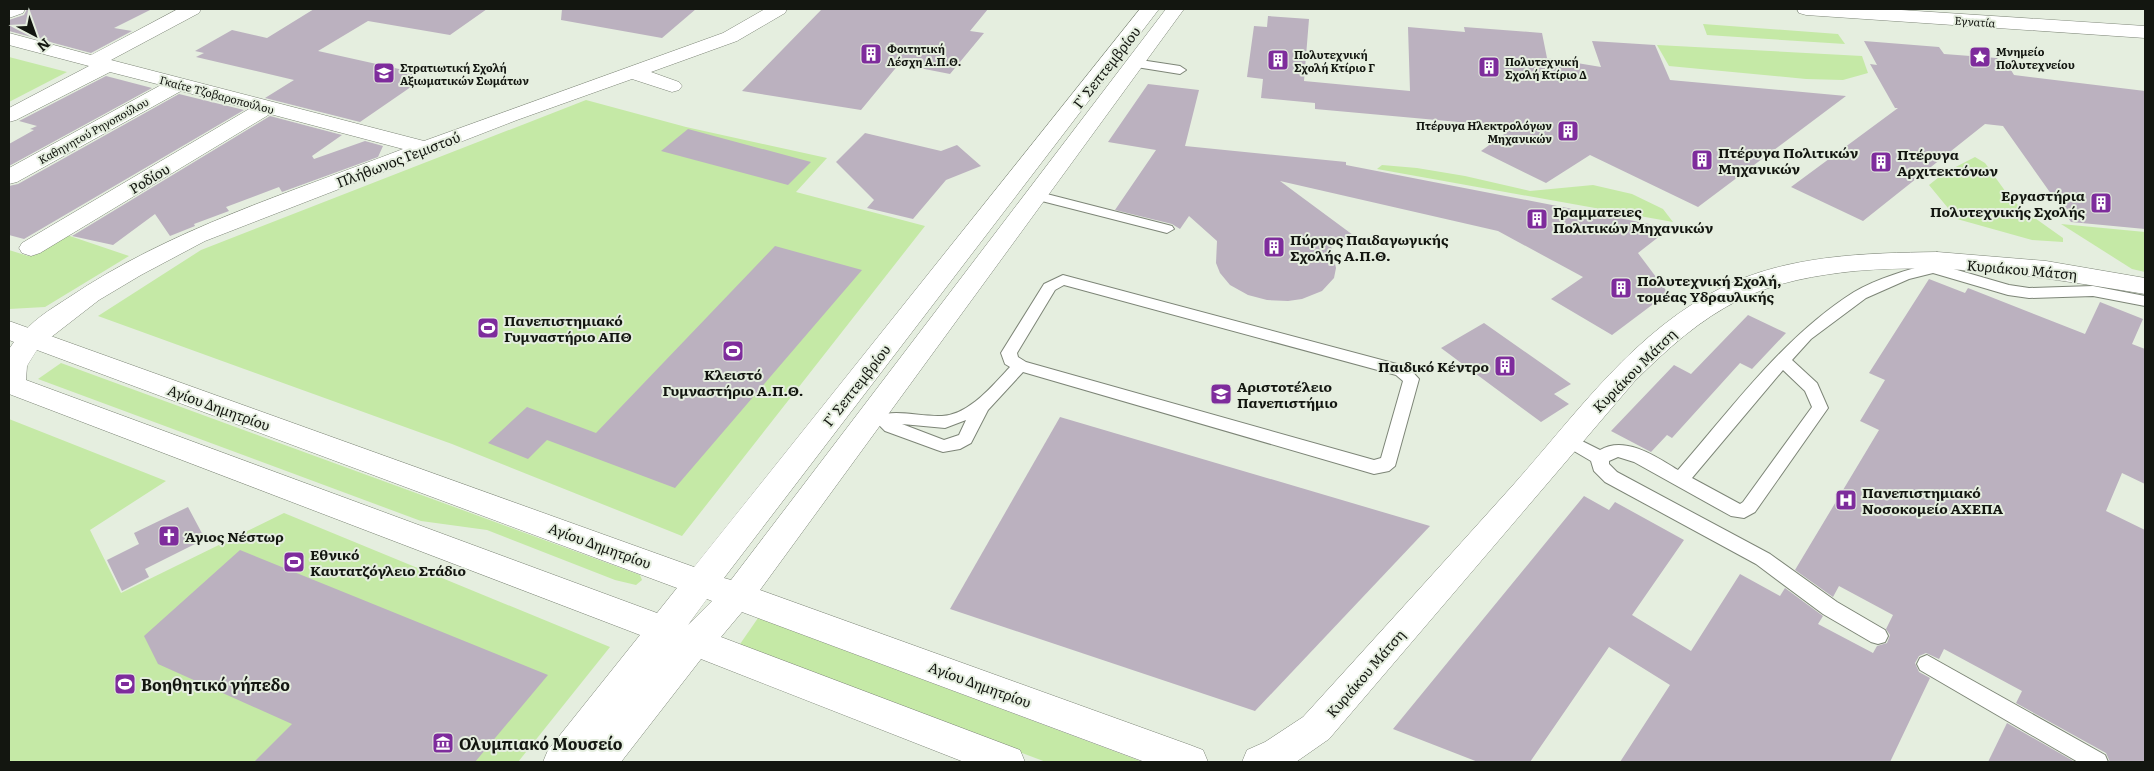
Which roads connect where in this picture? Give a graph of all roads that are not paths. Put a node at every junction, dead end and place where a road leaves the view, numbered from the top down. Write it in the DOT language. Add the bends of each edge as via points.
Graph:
graph roads {
  1 [pos="16,9"];
  2 [pos="192,9"];
  3 [pos="778,9"];
  4 [pos="1150,9"];
  5 [pos="1176,9"];
  6 [pos="1806,9"];
  7 [pos="2063,9"];
  8 [pos="9,12"];
  9 [pos="2145,15"];
  10 [pos="2145,32"];
  11 [pos="9,39"];
  12 [pos="100,63"];
  13 [pos="1134,63"];
  14 [pos="1180,70"];
  15 [pos="631,72"];
  16 [pos="178,84"];
  17 [pos="672,86"];
  18 [pos="267,107"];
  19 [pos="9,116"];
  20 [pos="424,148"];
  21 [pos="9,177"];
  22 [pos="1035,195"];
  23 [pos="1167,229"];
  24 [pos="32,248"];
  25 [pos="2145,286"];
  26 [pos="2145,301"];
  27 [pos="21,335"];
  28 [pos="1782,360"];
  29 [pos="1020,366"];
  30 [pos="11,385"];
  31 [pos="981,407"];
  32 [pos="876,418"];
  33 [pos="1568,440"];
  34 [pos="1600,458"];
  35 [pos="1680,480"];
  36 [pos="701,582"];
  37 [pos="736,596"];
  38 [pos="664,630"];
  39 [pos="1878,636"];
  40 [pos="695,642"];
  41 [pos="1927,664"];
  42 [pos="561,762"];
  43 [pos="599,762"];
  44 [pos="1007,762"];
  45 [pos="1190,762"];
  46 [pos="1260,762"];
  47 [pos="2096,762"];
  1 -- 8 [label="main road"];
  2 -- 12 [label="main road"];
  3 -- 15 [label="main road, Πλήθωνος Γεμιστού" via="736,34"];
  4 -- 36 [label="main road, Γ' Σεπτεμβρίου"];
  5 -- 13 [label="main road, Γ' Σεπτεμβρίου"];
  6 -- 10 [label="main road, Εγνατία"];
  7 -- 9 [label="main road"];
  11 -- 12 [label="main road, Γκαίτε Τζοβαροπούλου"];
  12 -- 16 [label="main road, Γκαίτε Τζοβαροπούλου"];
  12 -- 19 [label="main road"];
  13 -- 14 [label="lane"];
  13 -- 22 [label="main road, Γ' Σεπτεμβρίου"];
  15 -- 17 [label="main road"];
  15 -- 20 [label="main road, Πλήθωνος Γεμιστού"];
  16 -- 18 [label="main road, Γκαίτε Τζοβαροπούλου"];
  16 -- 21 [label="main road, Καθηγητού Ρηγοπούλου"];
  18 -- 20 [label="main road, Γκαίτε Τζοβαροπούλου"];
  18 -- 24 [label="main road, Ροδίου"];
  20 -- 27 [label="main road, Πλήθωνος Γεμιστού" via="178,245 133,269 53,320"];
  22 -- 23 [label="lane"];
  22 -- 32 [label="main road, Γ' Σεπτεμβρίου"];
  25 -- 33 [label="main road, Κυριάκου Μάτση" via="2105,277 2021,267 1915,261 1868,261 1788,274 1733,292 1689,318 1652,349"];
  26 -- 28 [label="lane" via="2093,291 2022,292 1933,268 1904,276 1861,295 1806,335"];
  27 -- 30 [label="main road, Πλήθωνος Γεμιστού"];
  27 -- 36 [label="main road, Αγίου Δημητρίου"];
  28 -- 35 [label="lane"];
  28 -- 35 [label="lane" via="1810,386 1820,408 1750,507 1742,512 1732,509"];
  29 -- 29 [label="lane" via="1009,353 1013,342 1049,287 1063,280 1402,371 1411,379 1389,461 1374,467"];
  29 -- 31 [label="lane"];
  30 -- 38 [label="main road"];
  31 -- 32 [label="lane" via="944,422"];
  31 -- 32 [label="lane" via="965,439 954,445 943,446"];
  32 -- 37 [label="main road, Γ' Σεπτεμβρίου"];
  33 -- 34 [label="lane"];
  33 -- 46 [label="main road, Κυριάκου Μάτση" via="1316,728 1278,754"];
  34 -- 35 [label="lane" via="1613,451 1629,453"];
  34 -- 39 [label="lane" via="1600,466 1611,477 1763,558 1830,608"];
  36 -- 37 [label="main road, Αγίου Δημητρίου"];
  36 -- 38 [label="main road, Γ' Σεπτεμβρίου"];
  37 -- 40 [label="main road, Γ' Σεπτεμβρίου"];
  37 -- 45 [label="main road, Αγίου Δημητρίου"];
  38 -- 40 [label="main road"];
  38 -- 42 [label="main road, Γ' Σεπτεμβρίου"];
  40 -- 43 [label="main road, Γ' Σεπτεμβρίου"];
  40 -- 44 [label="main road"];
  41 -- 47 [label="lane"];
}
